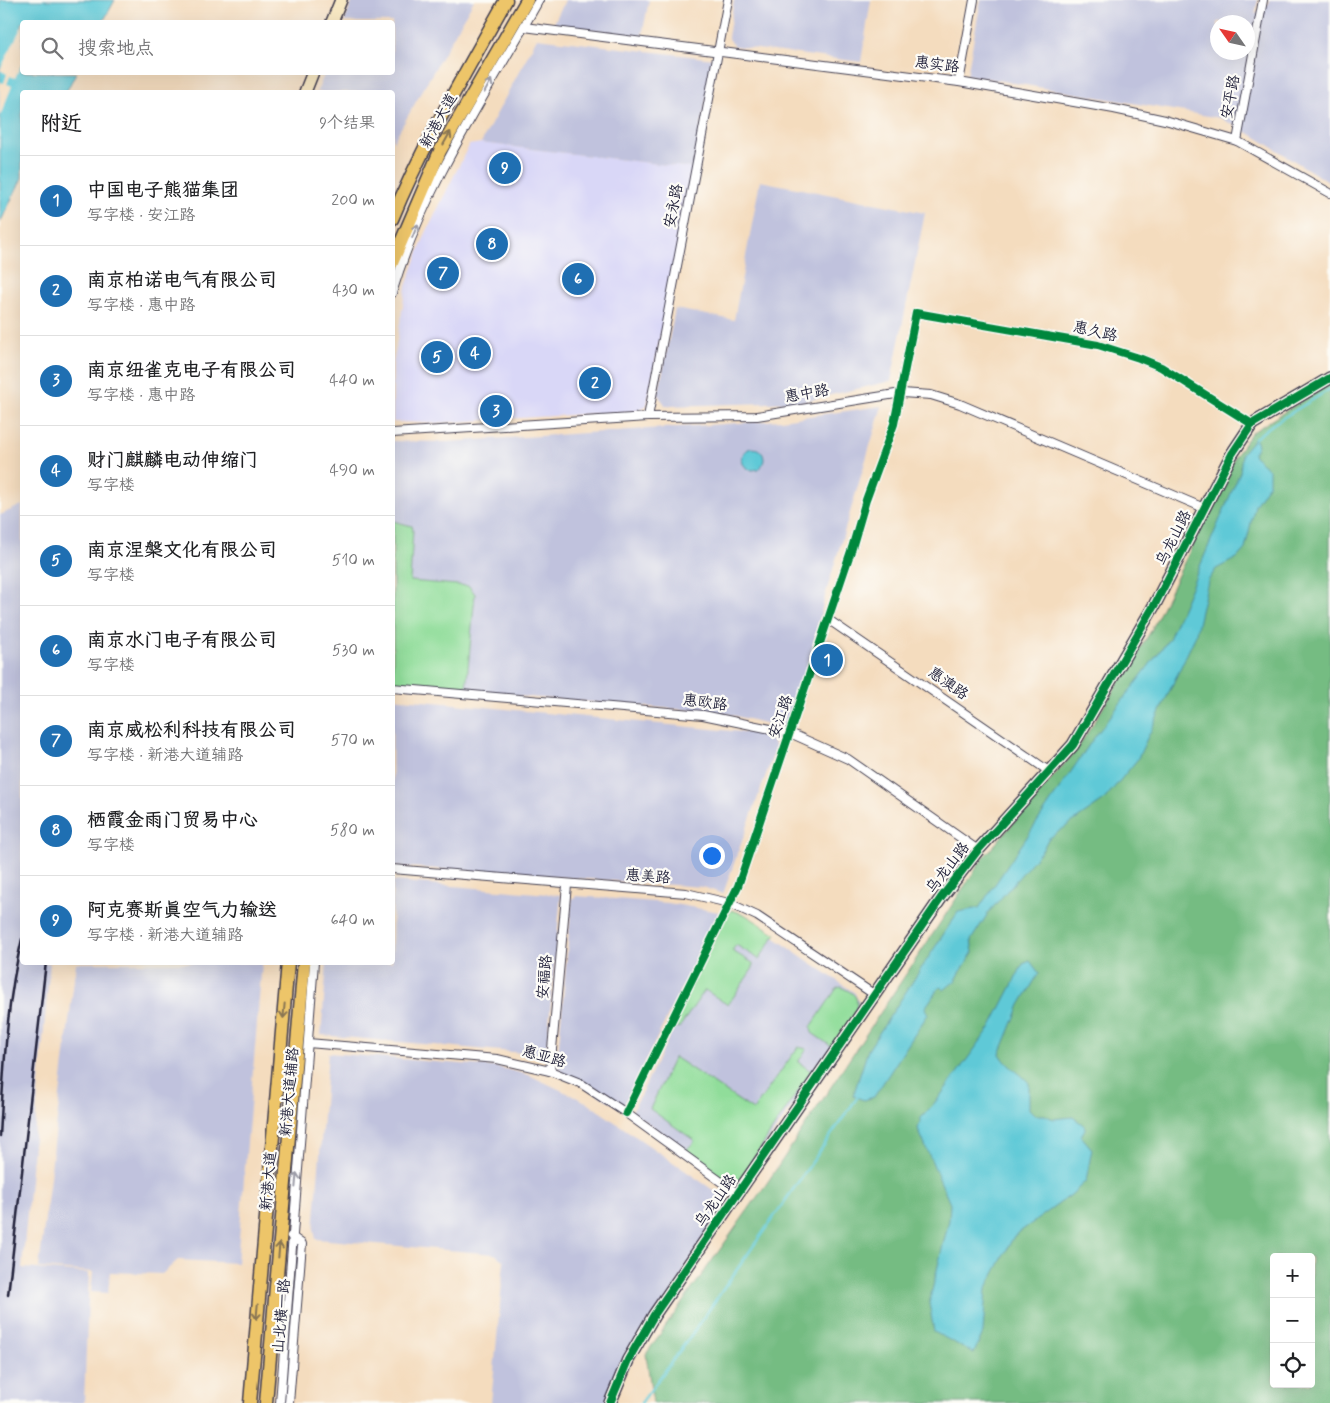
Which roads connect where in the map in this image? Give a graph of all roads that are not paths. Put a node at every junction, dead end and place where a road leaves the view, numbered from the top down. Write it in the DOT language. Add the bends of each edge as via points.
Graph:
graph roads {
  1 [pos="341,0"];
  2 [pos="506,0"];
  3 [pos="526,0"];
  4 [pos="539,0"];
  5 [pos="728,0"];
  6 [pos="974,0"];
  7 [pos="1263,0"];
  8 [pos="333,20"];
  9 [pos="524,27"];
  10 [pos="718,52"];
  11 [pos="312,75"];
  12 [pos="959,82"];
  13 [pos="306,90"];
  14 [pos="1237,141"];
  15 [pos="1330,193"];
  16 [pos="395,212"];
  17 [pos="395,256"];
  18 [pos="395,285"];
  19 [pos="916,314"];
  20 [pos="1330,378"];
  21 [pos="902,393"];
  22 [pos="648,417"];
  23 [pos="1252,424"];
  24 [pos="395,433"];
  25 [pos="1204,508"];
  26 [pos="828,620"];
  27 [pos="395,688"];
  28 [pos="790,733"];
  29 [pos="1050,772"];
  30 [pos="978,850"];
  31 [pos="395,869"];
  32 [pos="567,885"];
  33 [pos="729,902"];
  34 [pos="288,965"];
  35 [pos="304,965"];
  36 [pos="314,965"];
  37 [pos="875,995"];
  38 [pos="308,1043"];
  39 [pos="550,1071"];
  40 [pos="626,1113"];
  41 [pos="738,1194"];
  42 [pos="291,1236"];
  43 [pos="250,1403"];
  44 [pos="266,1403"];
  45 [pos="280,1403"];
  46 [pos="289,1403"];
  47 [pos="610,1403"];
  1 -- 8 [label="street"];
  2 -- 16 [label="main road, 新港大道" via="440,118"];
  17 -- 3 [label="main road, 新港大道, one-way" via="440,151"];
  4 -- 9 [label="street"];
  5 -- 10 [label="street, 安永路"];
  6 -- 12 [label="street"];
  7 -- 14 [label="street, 安平路"];
  9 -- 10 [label="street, 惠实路"];
  18 -- 9 [label="street, one-way" via="448,156"];
  10 -- 12 [label="street, 惠实路"];
  10 -- 22 [label="street, 安永路"];
  11 -- 13 [label="street"];
  12 -- 14 [label="street, 惠实路" via="1114,109"];
  14 -- 15 [label="street, 惠实路"];
  19 -- 21 [label="street, 安江路"];
  19 -- 23 [label="street, 惠久路" via="1098,345 1139,358 1161,367"];
  20 -- 23 [label="street, 乌龙山路"];
  21 -- 22 [label="street, 惠中路" via="757,416"];
  21 -- 25 [label="street, 惠中路" via="931,395 960,404"];
  21 -- 26 [label="street, 安江路"];
  22 -- 24 [label="street, 惠中路"];
  23 -- 25 [label="street, 乌龙山路"];
  25 -- 29 [label="street, 乌龙山路" via="1141,629 1073,745"];
  26 -- 28 [label="street, 安江路"];
  26 -- 29 [label="street, 惠澳路"];
  27 -- 28 [label="street, 惠欧路" via="703,715"];
  28 -- 30 [label="street, 惠欧路" via="848,759"];
  28 -- 33 [label="street, 安江路" via="738,886"];
  29 -- 30 [label="street, 乌龙山路"];
  30 -- 37 [label="street, 乌龙山路"];
  31 -- 32 [label="street, 惠美路"];
  32 -- 33 [label="street, 惠美路" via="686,893"];
  32 -- 39 [label="street, 安福路"];
  33 -- 37 [label="street, 惠美路" via="778,929"];
  33 -- 40 [label="street, 安江路"];
  34 -- 43 [label="main road, 新港大道, one-way"];
  44 -- 35 [label="main road, 新港大道, one-way"];
  36 -- 38 [label="street, 新港大道辅路"];
  37 -- 41 [label="street, 乌龙山路"];
  38 -- 39 [label="street, 惠亚路" via="496,1059"];
  42 -- 38 [label="street, 新港大道辅路, one-way"];
  39 -- 40 [label="street, 惠亚路" via="580,1083"];
  40 -- 41 [label="street, 惠亚路"];
  41 -- 47 [label="street, 乌龙山路" via="654,1314 628,1360"];
  42 -- 45 [label="street, 新港大道辅路"];
  42 -- 46 [label="street, 山北横一路" via="302,1244"];
}
